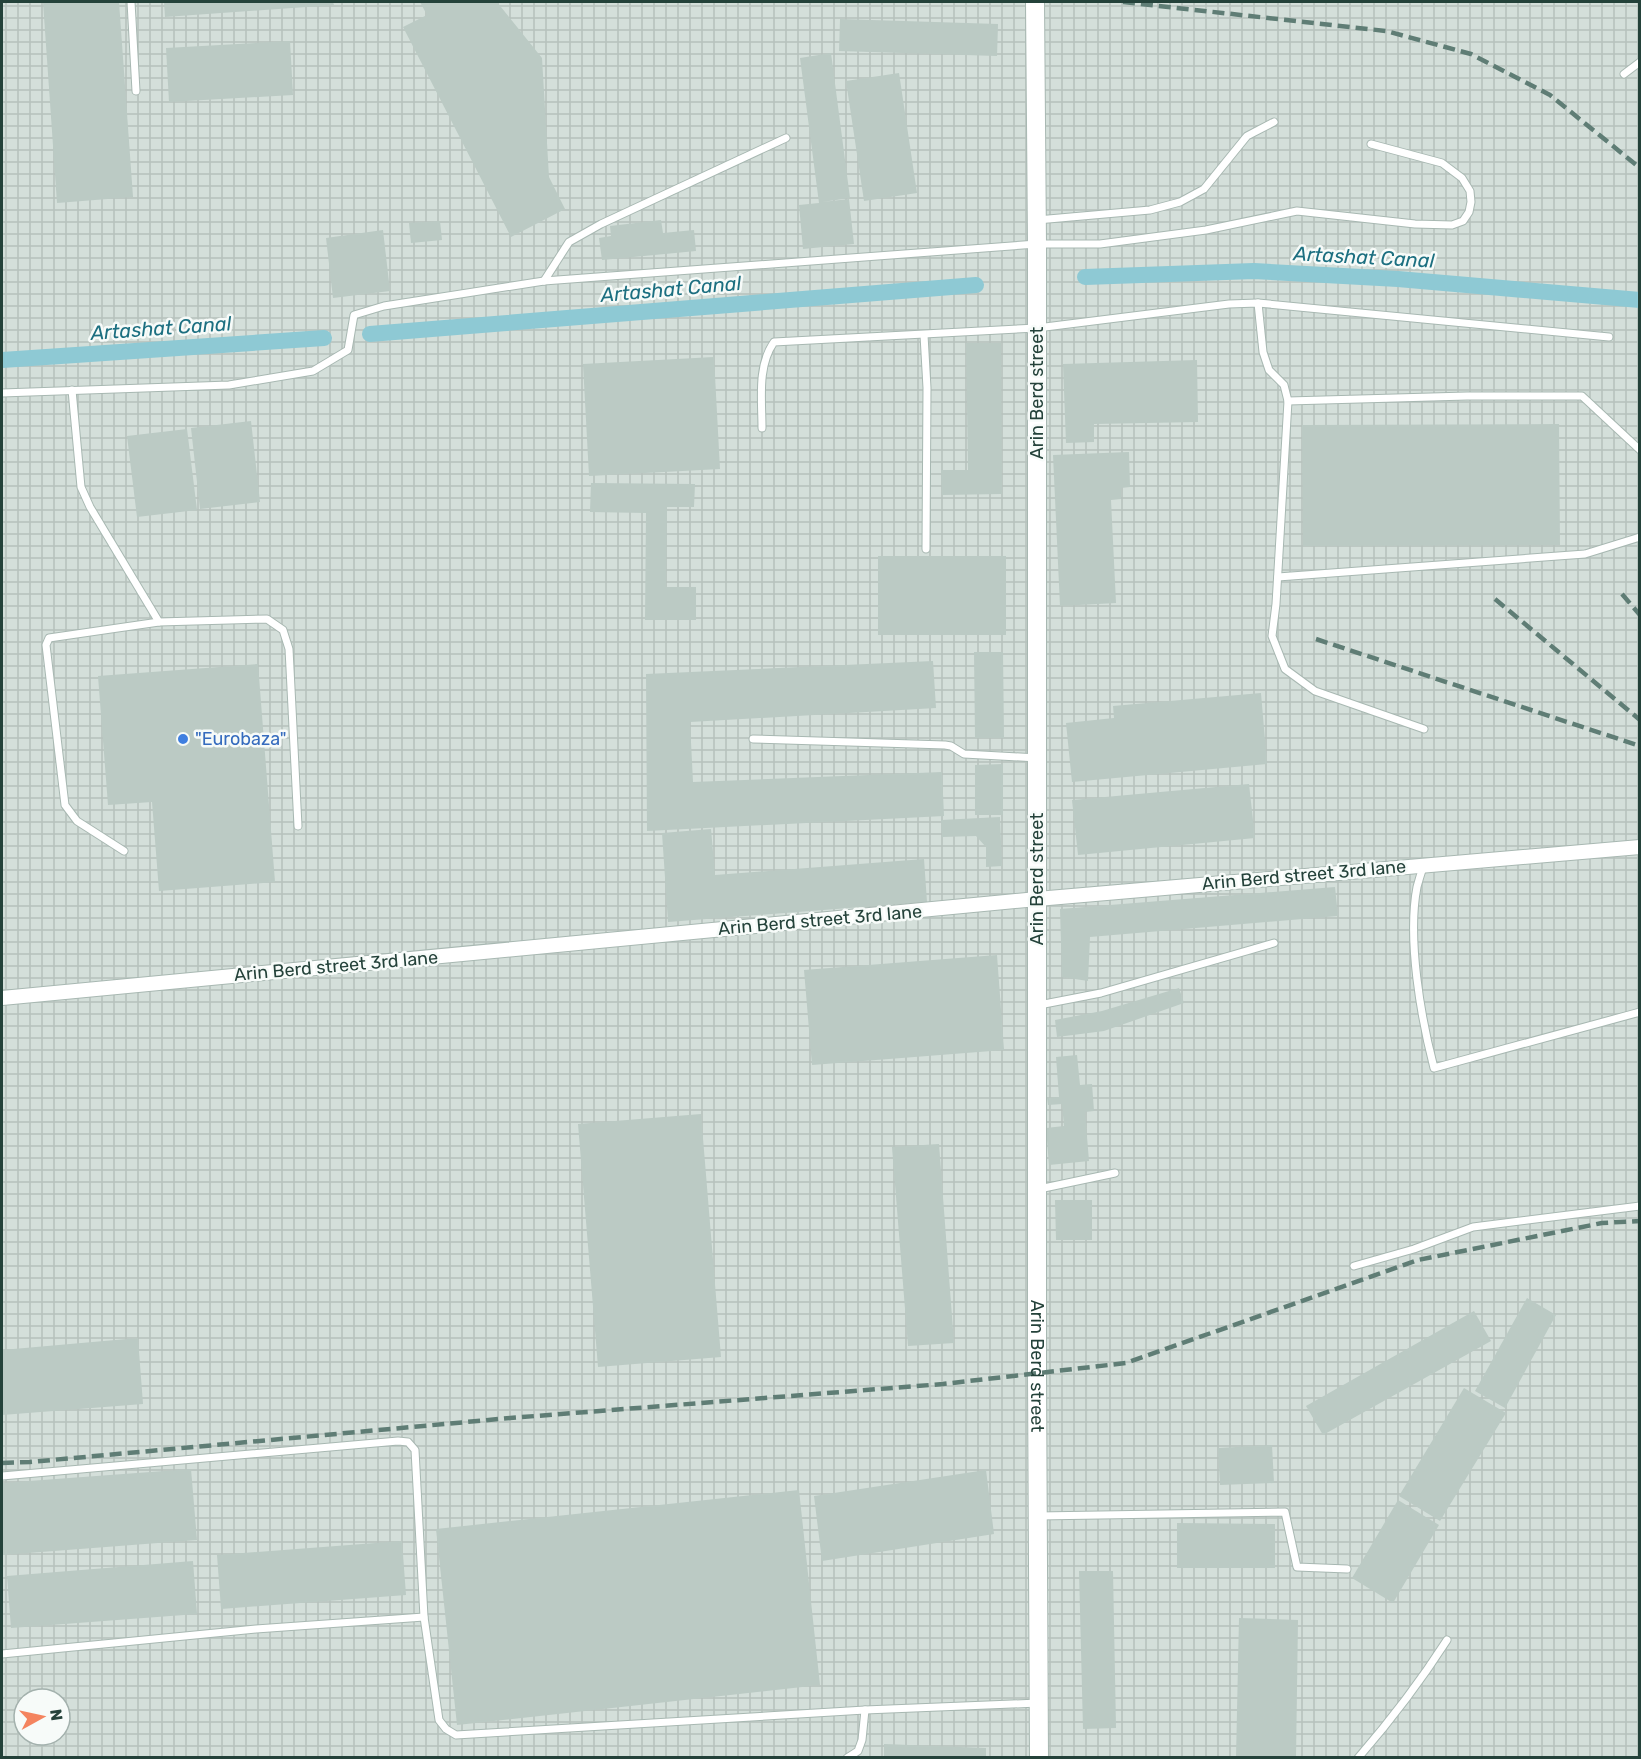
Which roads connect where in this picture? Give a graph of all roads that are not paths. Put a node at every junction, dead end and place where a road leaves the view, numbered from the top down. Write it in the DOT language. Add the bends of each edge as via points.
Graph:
graph roads {
  1 [pos="131,2"];
  2 [pos="1035,2"];
  3 [pos="1640,62"];
  4 [pos="1624,74"];
  5 [pos="136,91"];
  6 [pos="1274,122"];
  7 [pos="786,138"];
  8 [pos="1371,144"];
  9 [pos="1037,219"];
  10 [pos="1037,244"];
  11 [pos="544,282"];
  12 [pos="1258,303"];
  13 [pos="1037,328"];
  14 [pos="924,335"];
  15 [pos="1609,337"];
  16 [pos="72,390"];
  17 [pos="2,393"];
  18 [pos="1288,401"];
  19 [pos="762,429"];
  20 [pos="1640,450"];
  21 [pos="1640,537"];
  22 [pos="926,549"];
  23 [pos="1278,577"];
  24 [pos="159,622"];
  25 [pos="1424,729"];
  26 [pos="753,739"];
  27 [pos="1037,758"];
  28 [pos="298,826"];
  29 [pos="1640,846"];
  30 [pos="124,851"];
  31 [pos="1424,865"];
  32 [pos="1037,899"];
  33 [pos="1274,942"];
  34 [pos="2,998"];
  35 [pos="1037,1005"];
  36 [pos="1640,1012"];
  37 [pos="1115,1173"];
  38 [pos="1037,1190"];
  39 [pos="1640,1206"];
  40 [pos="1354,1266"];
  41 [pos="2,1476"];
  42 [pos="1038,1516"];
  43 [pos="1347,1569"];
  44 [pos="424,1617"];
  45 [pos="1447,1640"];
  46 [pos="2,1654"];
  47 [pos="1039,1703"];
  48 [pos="865,1710"];
  49 [pos="847,1758"];
  50 [pos="1039,1758"];
  51 [pos="1358,1758"];
  1 -- 5 [label="lane"];
  2 -- 9 [label="street, Arin Berd street"];
  3 -- 4 [label="lane"];
  6 -- 9 [label="lane" via="1247,136 1204,189 1180,202 1150,210"];
  7 -- 11 [label="lane" via="569,242"];
  8 -- 10 [label="lane" via="1442,164 1462,178 1470,191 1469,212 1463,221 1452,225 1415,224 1297,212 1206,230 1100,244"];
  9 -- 10 [label="street, Arin Berd street"];
  10 -- 11 [label="lane"];
  10 -- 13 [label="street, Arin Berd street"];
  11 -- 16 [label="lane" via="384,306 354,315 348,350 314,371 229,385"];
  12 -- 13 [label="lane"];
  12 -- 15 [label="lane"];
  12 -- 18 [label="lane" via="1263,352 1269,370 1284,385"];
  13 -- 14 [label="lane"];
  13 -- 27 [label="street, Arin Berd street"];
  14 -- 19 [label="lane" via="774,342 766,352 763,372"];
  14 -- 22 [label="lane"];
  16 -- 17 [label="lane"];
  16 -- 24 [label="lane" via="81,487"];
  18 -- 20 [label="lane" via="1582,396"];
  18 -- 23 [label="lane"];
  21 -- 23 [label="lane" via="1585,554"];
  23 -- 25 [label="lane" via="1272,636 1285,669 1315,692"];
  24 -- 28 [label="lane" via="267,619 283,630 290,649"];
  24 -- 30 [label="lane" via="49,638 46,645 65,805 77,821"];
  26 -- 27 [label="lane" via="945,745 964,754"];
  27 -- 32 [label="street, Arin Berd street"];
  29 -- 31 [label="street, Arin Berd street 3rd lane"];
  31 -- 32 [label="street, Arin Berd street 3rd lane"];
  31 -- 36 [label="lane" via="1414,918 1416,961 1434,1068"];
  32 -- 34 [label="street, Arin Berd street 3rd lane"];
  32 -- 35 [label="street, Arin Berd street"];
  33 -- 35 [label="lane" via="1101,993"];
  35 -- 38 [label="street, Arin Berd street"];
  37 -- 38 [label="lane"];
  38 -- 42 [label="street, Arin Berd street"];
  39 -- 40 [label="lane" via="1473,1227"];
  41 -- 44 [label="lane" via="408,1442 415,1450"];
  42 -- 43 [label="lane" via="1285,1512 1297,1567"];
  42 -- 47 [label="street, Arin Berd street"];
  44 -- 46 [label="lane"];
  44 -- 48 [label="lane" via="439,1720 456,1735"];
  45 -- 51 [label="lane" via="1390,1722"];
  47 -- 48 [label="lane"];
  47 -- 50 [label="street, Arin Berd street"];
  48 -- 49 [label="lane" via="858,1751"];
}
